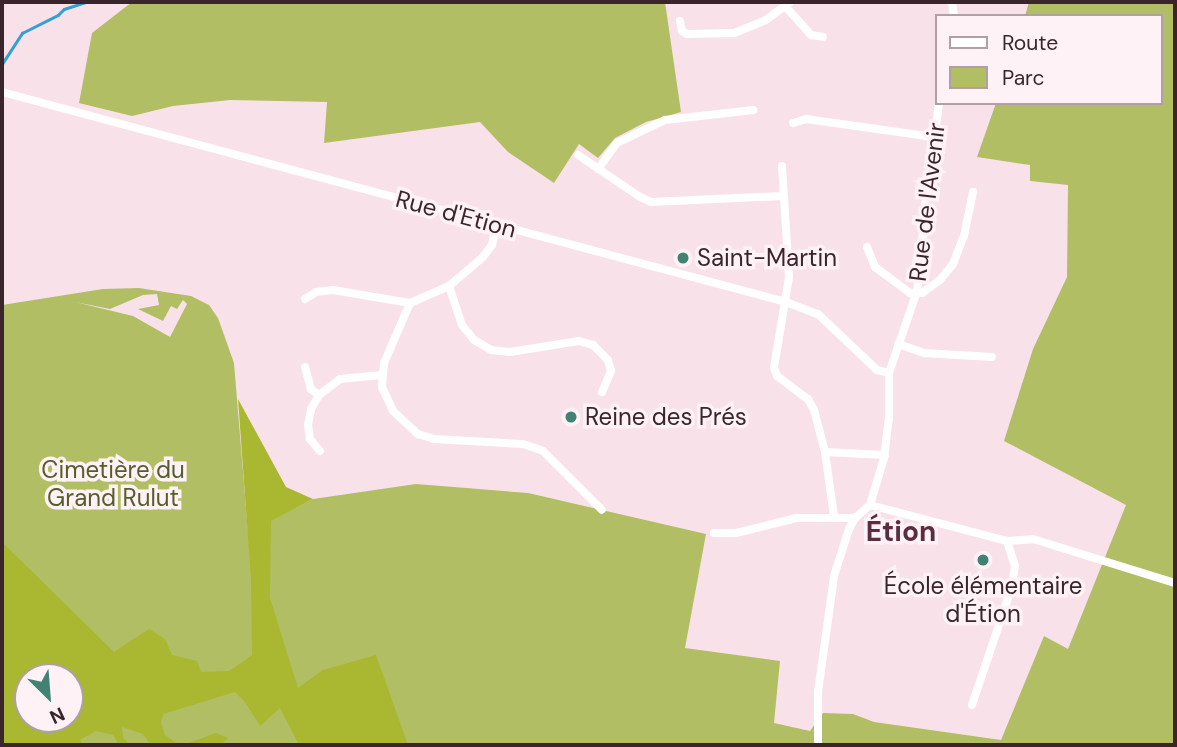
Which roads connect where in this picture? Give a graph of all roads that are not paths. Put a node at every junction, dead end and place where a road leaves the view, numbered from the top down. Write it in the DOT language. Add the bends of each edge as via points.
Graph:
graph roads {
  1 [pos="788,4"];
  2 [pos="680,21"];
  3 [pos="823,37"];
  4 [pos="2,92"];
  5 [pos="939,105"];
  6 [pos="753,110"];
  7 [pos="793,123"];
  8 [pos="934,137"];
  9 [pos="578,155"];
  10 [pos="782,166"];
  11 [pos="598,169"];
  12 [pos="973,192"];
  13 [pos="783,197"];
  14 [pos="496,225"];
  15 [pos="867,247"];
  16 [pos="733,256"];
  17 [pos="788,258"];
  18 [pos="449,286"];
  19 [pos="916,294"];
  20 [pos="305,299"];
  21 [pos="786,302"];
  22 [pos="410,303"];
  23 [pos="898,344"];
  24 [pos="992,357"];
  25 [pos="305,367"];
  26 [pos="889,373"];
  27 [pos="382,375"];
  28 [pos="602,392"];
  29 [pos="319,395"];
  30 [pos="320,451"];
  31 [pos="825,452"];
  32 [pos="885,455"];
  33 [pos="870,505"];
  34 [pos="603,510"];
  35 [pos="834,516"];
  36 [pos="855,518"];
  37 [pos="714,533"];
  38 [pos="1007,541"];
  39 [pos="1175,583"];
  40 [pos="972,705"];
  41 [pos="818,745"];
  1 -- 2 [label="street" via="766,20 734,33 687,34"];
  1 -- 3 [label="street" via="811,35"];
  4 -- 14 [label="street, Rue d'Etion"];
  5 -- 8 [label="street, Rue de l'Avenir"];
  6 -- 11 [label="street" via="665,120 617,143"];
  7 -- 8 [label="street" via="806,119"];
  8 -- 19 [label="street, Rue de l'Avenir"];
  9 -- 11 [label="street"];
  10 -- 13 [label="street"];
  11 -- 13 [label="street" via="651,202"];
  12 -- 19 [label="street" via="953,264 940,280"];
  13 -- 17 [label="street"];
  14 -- 18 [label="street" via="492,244 482,257"];
  14 -- 21 [label="street, Rue d'Etion"];
  15 -- 19 [label="street" via="875,267"];
  16 -- 17 [label="street"];
  17 -- 21 [label="street"];
  18 -- 22 [label="street"];
  18 -- 28 [label="street" via="462,324 474,340 491,350 510,352 579,341 593,345 608,360 611,371"];
  19 -- 23 [label="street, Rue de l'Avenir"];
  20 -- 22 [label="street" via="332,290"];
  21 -- 26 [label="street, Rue d'Etion" via="818,314 877,370"];
  21 -- 31 [label="street" via="774,368 786,385 808,399"];
  22 -- 27 [label="street"];
  23 -- 24 [label="street" via="924,353"];
  23 -- 26 [label="street, Rue de l'Avenir"];
  25 -- 29 [label="street" via="312,389"];
  26 -- 32 [label="street, Rue de l'Avenir"];
  27 -- 29 [label="street" via="340,380"];
  27 -- 34 [label="street" via="382,387 393,411 418,434 523,444 543,451"];
  29 -- 30 [label="street" via="308,425 310,439"];
  31 -- 32 [label="street"];
  31 -- 35 [label="street"];
  32 -- 33 [label="street, Rue de l'Avenir"];
  33 -- 36 [label="street"];
  33 -- 38 [label="street"];
  35 -- 36 [label="street"];
  35 -- 37 [label="street"];
  36 -- 41 [label="street" via="834,576 818,692"];
  38 -- 39 [label="street" via="1033,539"];
  38 -- 40 [label="street" via="1015,566 1011,589"];
}
